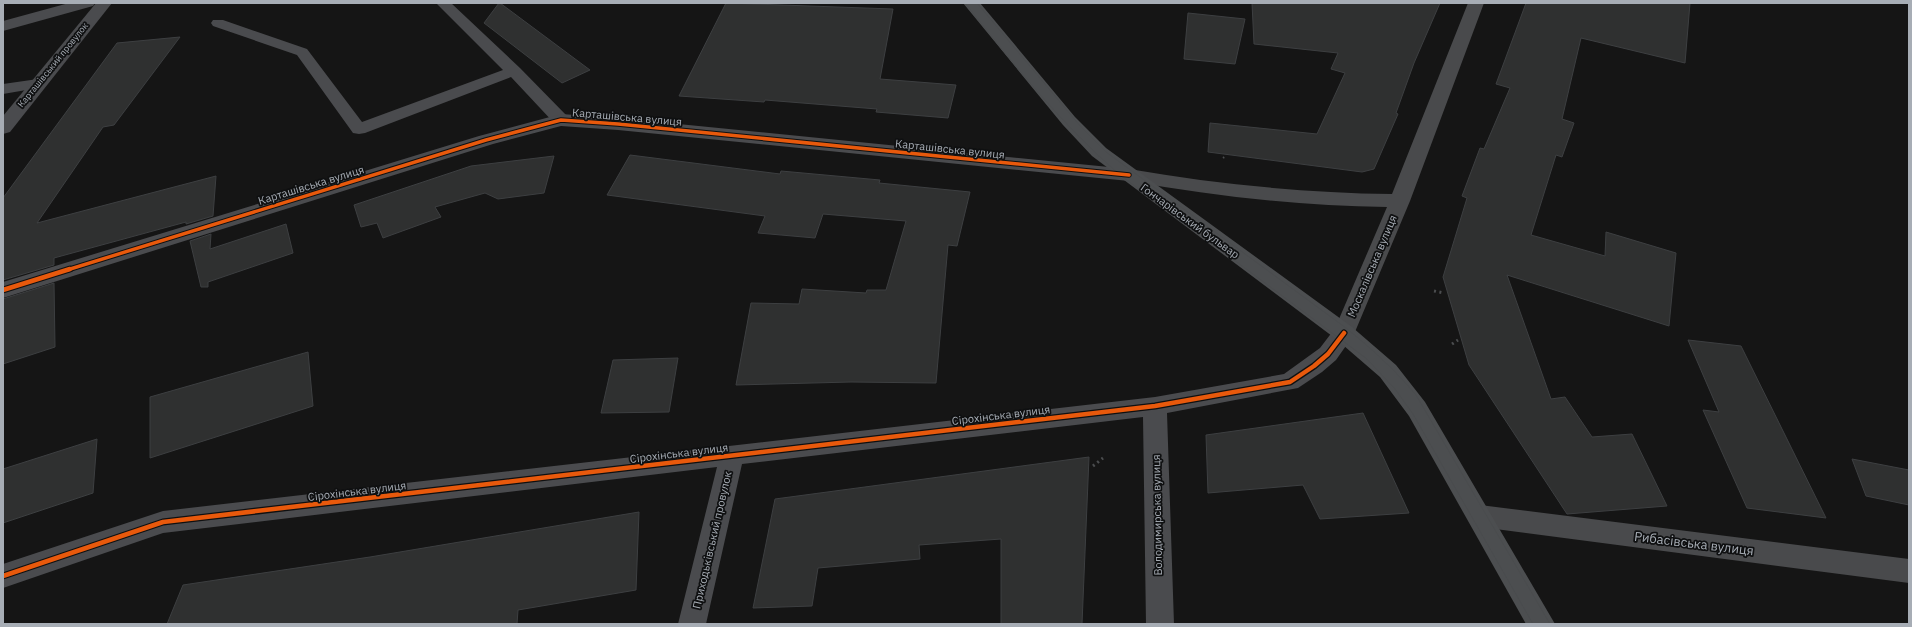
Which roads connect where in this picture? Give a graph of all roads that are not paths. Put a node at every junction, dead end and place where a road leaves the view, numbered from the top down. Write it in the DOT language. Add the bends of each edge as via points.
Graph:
graph roads {
  1 [pos="88,3"];
  2 [pos="104,3"];
  3 [pos="443,3"];
  4 [pos="971,3"];
  5 [pos="1476,3"];
  6 [pos="218,23"];
  7 [pos="3,26"];
  8 [pos="514,71"];
  9 [pos="38,84"];
  10 [pos="3,89"];
  11 [pos="561,120"];
  12 [pos="3,128"];
  13 [pos="1129,175"];
  14 [pos="1400,201"];
  15 [pos="3,290"];
  16 [pos="1344,333"];
  17 [pos="1155,406"];
  18 [pos="732,456"];
  19 [pos="1480,516"];
  20 [pos="1909,571"];
  21 [pos="3,576"];
  22 [pos="692,624"];
  23 [pos="1160,624"];
  24 [pos="1541,624"];
  1 -- 7 [label="street"];
  2 -- 9 [label="street, Карташівський провулок"];
  3 -- 8 [label="lane"];
  4 -- 13 [label="main road, Гончарівський бульвар" via="1069,121 1100,152"];
  5 -- 14 [label="main road, Москалівська вулиця"];
  6 -- 8 [label="lane" via="302,52 359,129"];
  8 -- 11 [label="lane"];
  9 -- 10 [label="lane"];
  9 -- 12 [label="street, Карташівський провулок"];
  11 -- 13 [label="street, Карташівська вулиця"];
  11 -- 15 [label="street, Карташівська вулиця" via="486,140"];
  13 -- 14 [label="main road" via="1296,197"];
  13 -- 16 [label="main road, Гончарівський бульвар"];
  14 -- 16 [label="main road, Москалівська вулиця"];
  16 -- 17 [label="street, Сірохінська вулиця" via="1328,354 1290,382"];
  16 -- 19 [label="main road" via="1379,362 1409,396"];
  17 -- 18 [label="street, Сірохінська вулиця"];
  17 -- 23 [label="street, Володимирська вулиця"];
  18 -- 21 [label="street, Сірохінська вулиця" via="162,522"];
  18 -- 22 [label="street, Приходьківський провулок"];
  19 -- 20 [label="main road, Рибасівська вулиця"];
  19 -- 24 [label="main road"];
}
